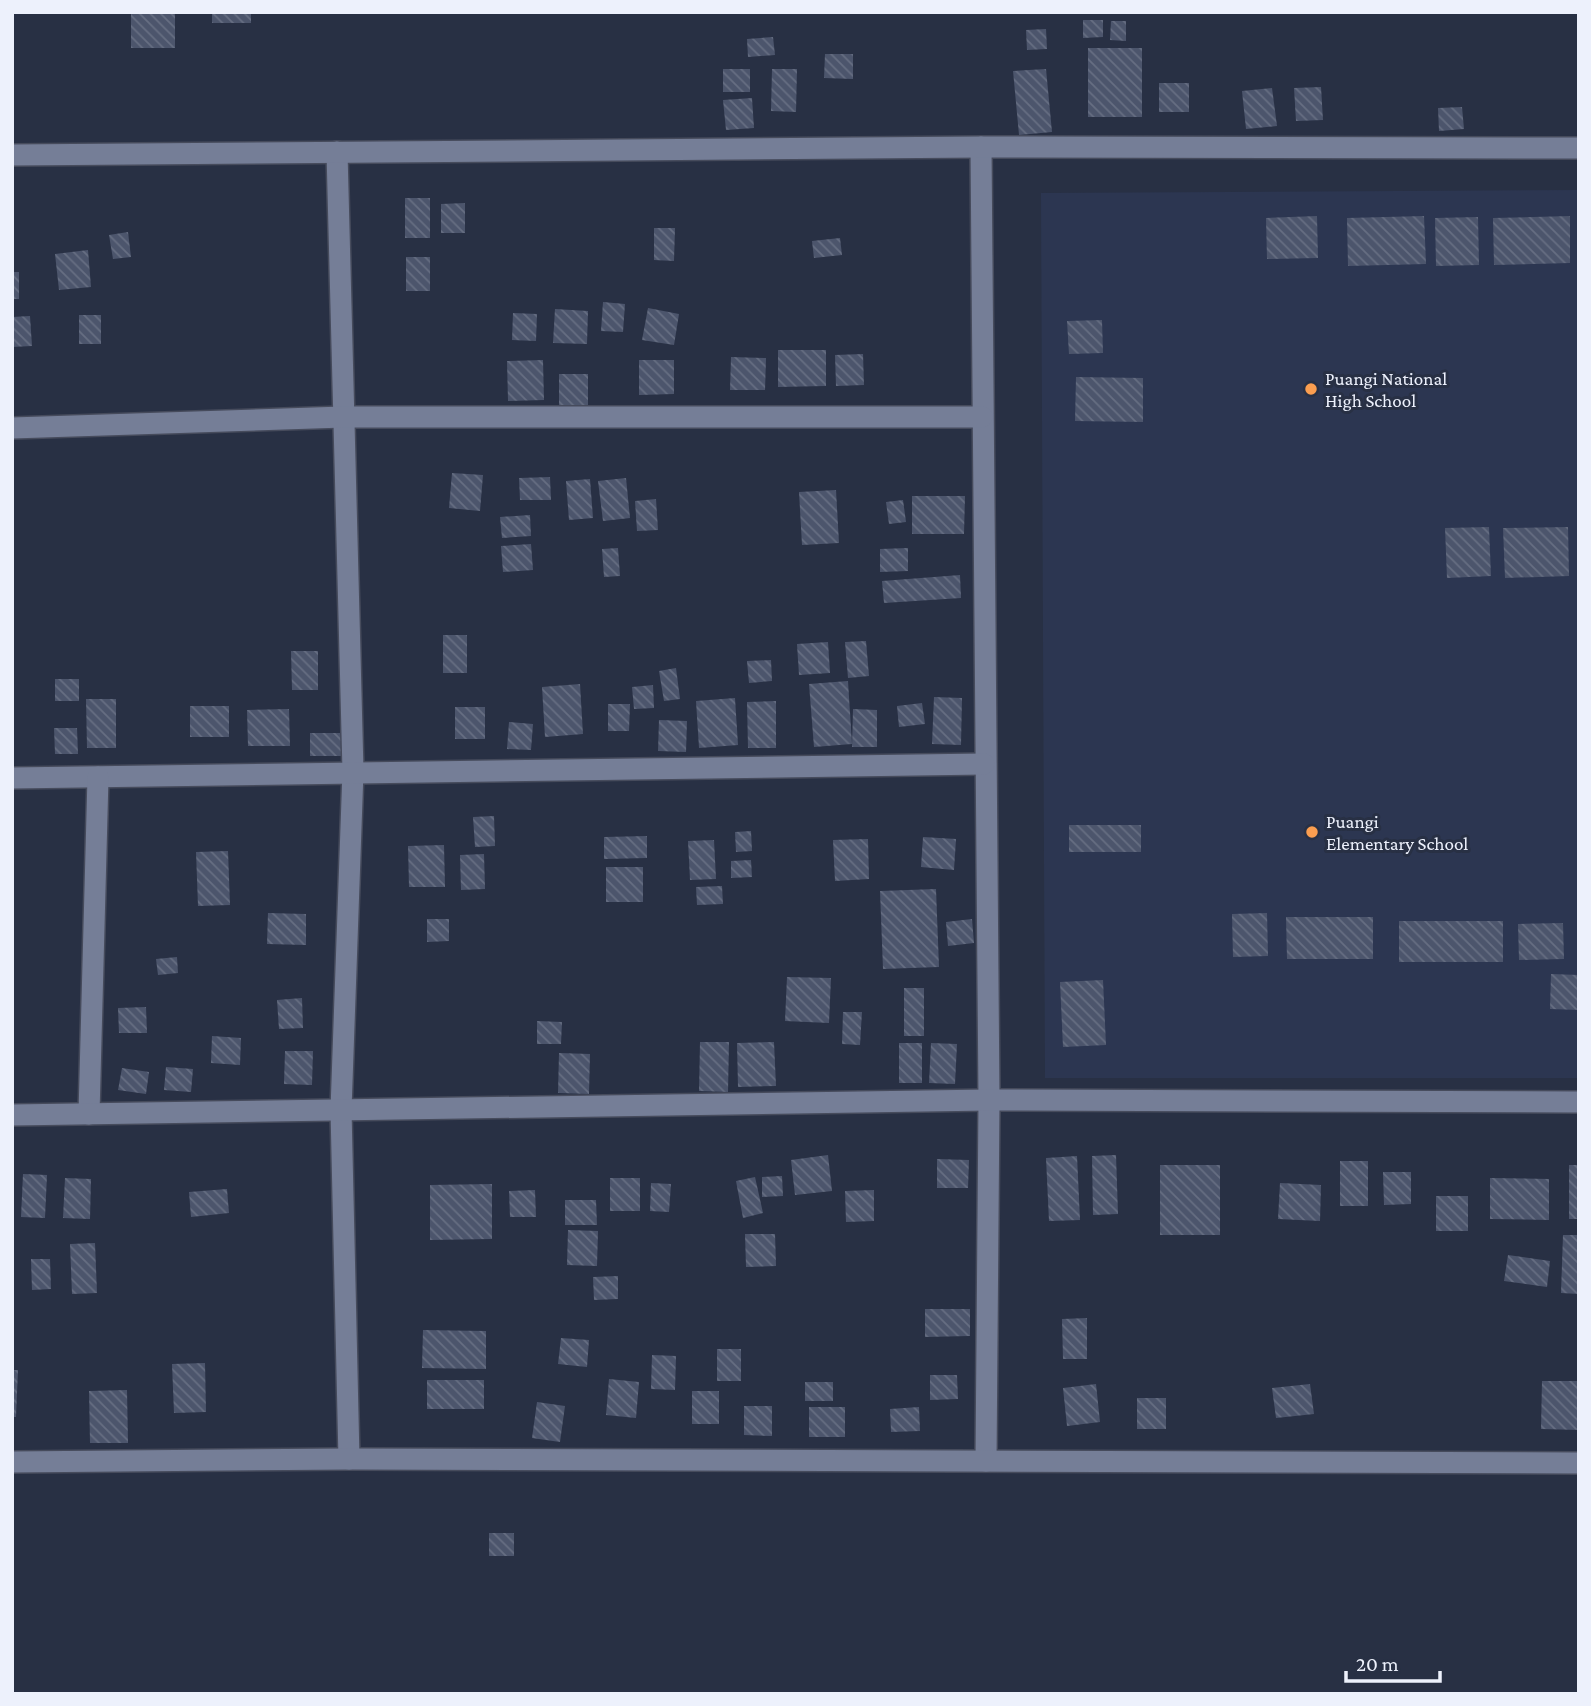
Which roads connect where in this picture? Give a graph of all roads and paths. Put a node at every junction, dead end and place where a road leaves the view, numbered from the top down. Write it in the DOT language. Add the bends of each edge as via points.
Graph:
graph roads {
  1 [pos="981,147"];
  2 [pos="1579,148"];
  3 [pos="337,152"];
  4 [pos="12,155"];
  5 [pos="343,417"];
  6 [pos="982,417"];
  7 [pos="12,428"];
  8 [pos="984,764"];
  9 [pos="353,771"];
  10 [pos="98,777"];
  11 [pos="12,778"];
  12 [pos="989,1100"];
  13 [pos="1579,1102"];
  14 [pos="341,1110"];
  15 [pos="89,1114"];
  16 [pos="12,1115"];
  17 [pos="349,1459"];
  18 [pos="986,1461"];
  19 [pos="12,1462"];
  20 [pos="1579,1463"];
  1 -- 2 [label="street"];
  1 -- 3 [label="street"];
  1 -- 6 [label="street"];
  3 -- 4 [label="street"];
  3 -- 5 [label="street"];
  5 -- 6 [label="street"];
  5 -- 7 [label="street"];
  5 -- 9 [label="street"];
  6 -- 8 [label="street"];
  8 -- 9 [label="street"];
  8 -- 12 [label="street"];
  9 -- 10 [label="street"];
  9 -- 14 [label="street"];
  10 -- 11 [label="street"];
  10 -- 15 [label="street"];
  12 -- 13 [label="street"];
  12 -- 14 [label="street"];
  12 -- 18 [label="street"];
  14 -- 15 [label="street"];
  14 -- 17 [label="street"];
  15 -- 16 [label="street"];
  17 -- 18 [label="street"];
  17 -- 19 [label="street"];
  18 -- 20 [label="street"];
}
